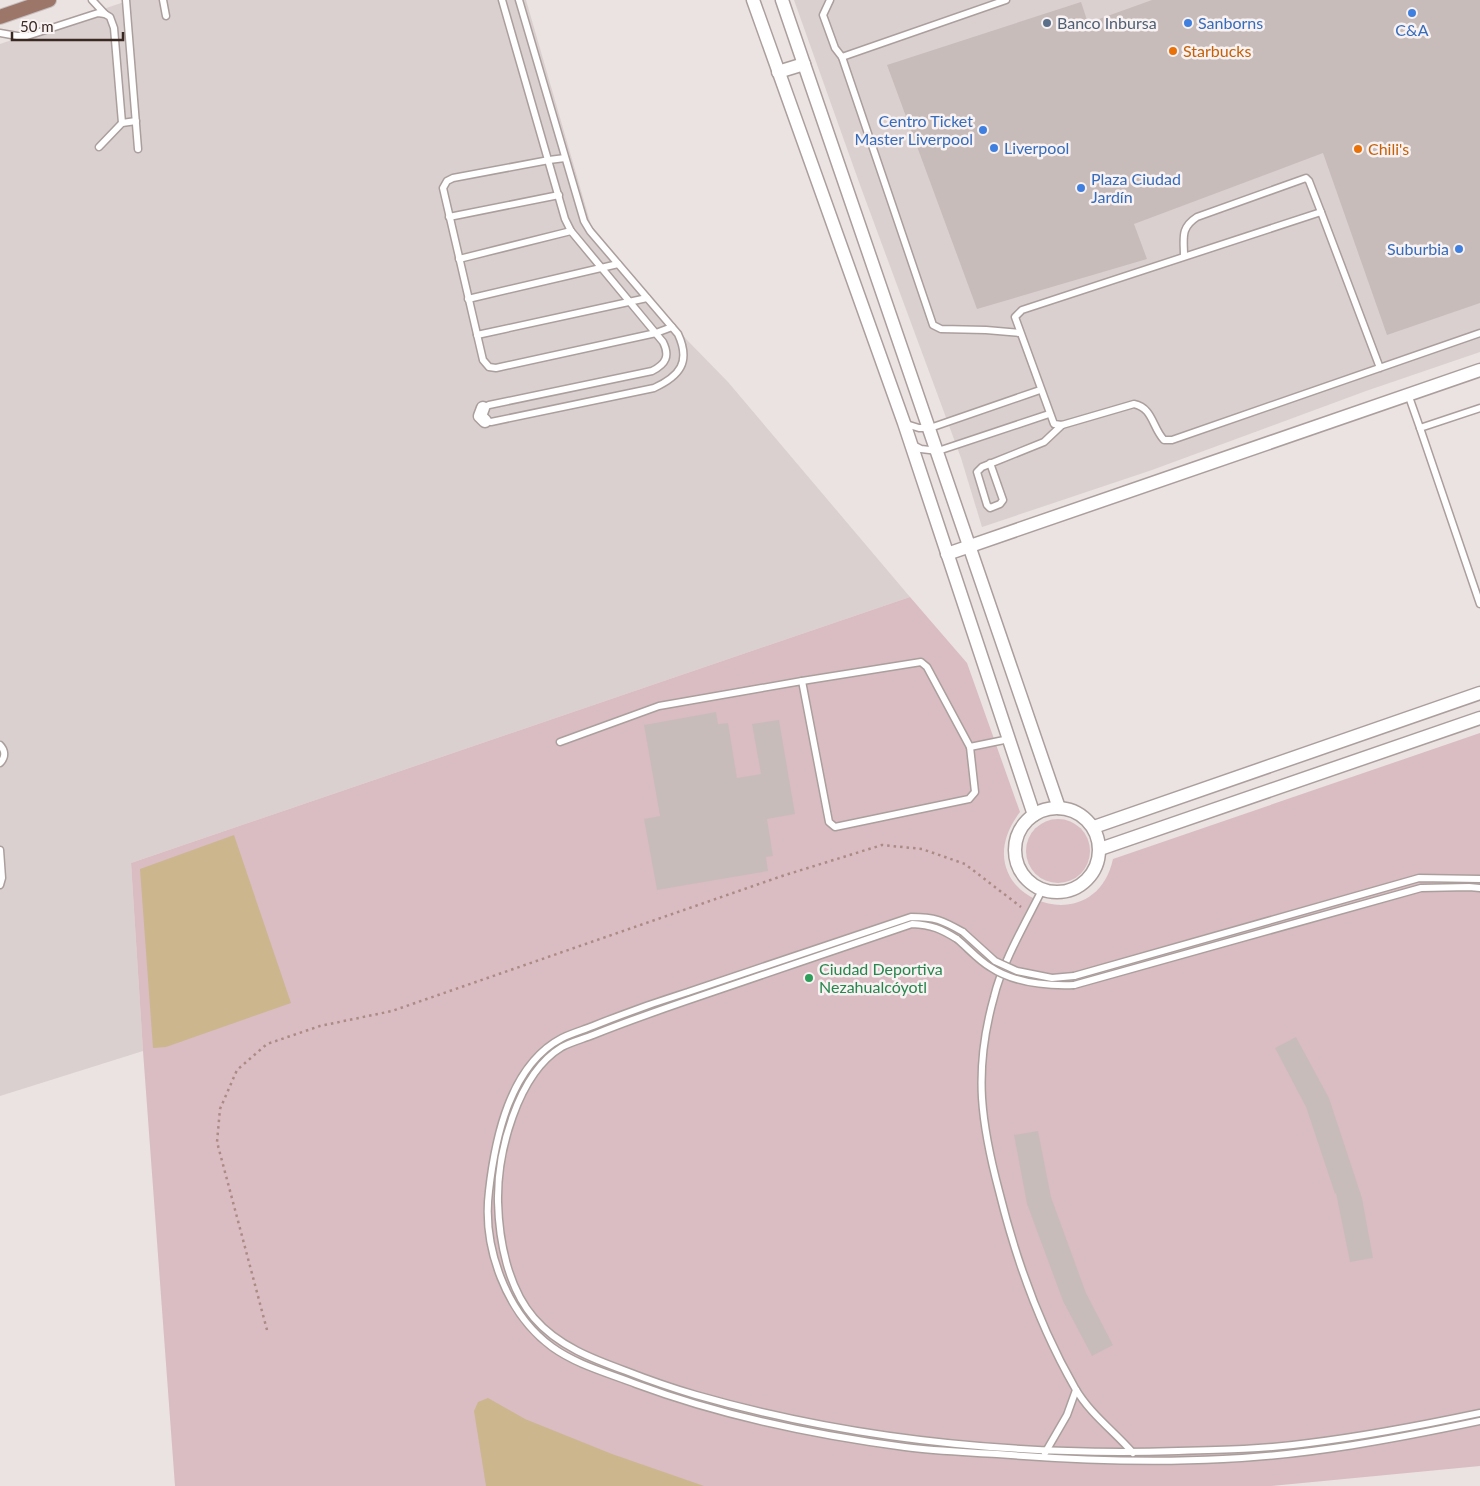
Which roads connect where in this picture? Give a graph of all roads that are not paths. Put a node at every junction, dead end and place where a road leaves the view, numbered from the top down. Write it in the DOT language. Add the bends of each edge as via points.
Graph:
graph roads {
  1 [pos="49,0"];
  2 [pos="92,0"];
  3 [pos="126,0"];
  4 [pos="163,0"];
  5 [pos="502,0"];
  6 [pos="520,0"];
  7 [pos="753,0"];
  8 [pos="782,0"];
  9 [pos="830,0"];
  10 [pos="1006,0"];
  11 [pos="104,14"];
  12 [pos="166,16"];
  13 [pos="0,17"];
  14 [pos="0,33"];
  15 [pos="842,57"];
  16 [pos="804,64"];
  17 [pos="778,72"];
  18 [pos="136,121"];
  19 [pos="122,123"];
  20 [pos="99,147"];
  21 [pos="138,149"];
  22 [pos="565,158"];
  23 [pos="548,160"];
  24 [pos="558,195"];
  25 [pos="1321,212"];
  26 [pos="449,216"];
  27 [pos="571,231"];
  28 [pos="1184,256"];
  29 [pos="459,259"];
  30 [pos="618,264"];
  31 [pos="602,268"];
  32 [pos="647,298"];
  33 [pos="468,299"];
  34 [pos="630,303"];
  35 [pos="672,327"];
  36 [pos="656,333"];
  37 [pos="1020,333"];
  38 [pos="1480,333"];
  39 [pos="477,335"];
  40 [pos="1380,368"];
  41 [pos="1480,370"];
  42 [pos="1040,390"];
  43 [pos="1408,394"];
  44 [pos="483,408"];
  45 [pos="1480,408"];
  46 [pos="1049,414"];
  47 [pos="485,422"];
  48 [pos="904,423"];
  49 [pos="1062,425"];
  50 [pos="930,428"];
  51 [pos="1420,428"];
  52 [pos="911,444"];
  53 [pos="938,451"];
  54 [pos="990,464"];
  55 [pos="970,546"];
  56 [pos="947,554"];
  57 [pos="1480,604"];
  58 [pos="802,681"];
  59 [pos="1480,693"];
  60 [pos="1480,718"];
  61 [pos="1009,739"];
  62 [pos="560,742"];
  63 [pos="0,745"];
  64 [pos="970,748"];
  65 [pos="0,763"];
  66 [pos="1059,808"];
  67 [pos="1034,815"];
  68 [pos="1094,827"];
  69 [pos="1100,849"];
  70 [pos="0,850"];
  71 [pos="1480,879"];
  72 [pos="0,885"];
  73 [pos="1480,888"];
  74 [pos="1042,890"];
  75 [pos="1076,1390"];
  76 [pos="1480,1413"];
  77 [pos="1480,1421"];
  78 [pos="1046,1450"];
  79 [pos="1133,1452"];
  80 [pos="1043,1458"];
  81 [pos="1135,1461"];
  1 -- 13 [label="main road"];
  2 -- 11 [label="lane"];
  3 -- 18 [label="lane"];
  4 -- 12 [label="lane"];
  5 -- 23 [label="lane"];
  6 -- 22 [label="lane"];
  7 -- 17 [label="street"];
  8 -- 16 [label="street"];
  9 -- 15 [label="lane" via="823,15 835,48"];
  10 -- 15 [label="lane"];
  11 -- 14 [label="lane" via="98,13 27,36"];
  11 -- 19 [label="lane" via="110,17 114,28"];
  15 -- 37 [label="lane" via="933,325 941,329"];
  16 -- 17 [label="street"];
  16 -- 50 [label="street"];
  17 -- 48 [label="street"];
  18 -- 19 [label="lane"];
  18 -- 21 [label="lane"];
  19 -- 20 [label="lane"];
  22 -- 23 [label="lane"];
  22 -- 30 [label="lane" via="584,221"];
  23 -- 24 [label="lane"];
  23 -- 26 [label="lane" via="453,178 443,188"];
  24 -- 26 [label="lane"];
  24 -- 27 [label="lane"];
  25 -- 28 [label="lane"];
  25 -- 28 [label="lane" via="1306,178 1197,217 1184,230"];
  25 -- 40 [label="lane"];
  26 -- 29 [label="lane"];
  27 -- 29 [label="lane"];
  27 -- 31 [label="lane"];
  28 -- 37 [label="lane" via="1022,310 1015,317"];
  29 -- 33 [label="lane"];
  30 -- 31 [label="lane"];
  30 -- 32 [label="lane"];
  31 -- 33 [label="lane"];
  31 -- 34 [label="lane"];
  32 -- 34 [label="lane"];
  32 -- 35 [label="lane"];
  33 -- 39 [label="lane"];
  34 -- 36 [label="lane"];
  34 -- 39 [label="lane"];
  35 -- 36 [label="lane"];
  35 -- 47 [label="lane" via="683,346 684,357 678,372 666,383"];
  36 -- 39 [label="lane" via="496,368 489,367 482,360"];
  36 -- 44 [label="lane" via="667,351 660,367 652,371"];
  37 -- 42 [label="lane"];
  38 -- 40 [label="lane"];
  40 -- 49 [label="lane" via="1172,440 1164,440 1148,411 1134,404"];
  41 -- 43 [label="street"];
  42 -- 46 [label="lane"];
  42 -- 50 [label="lane"];
  43 -- 51 [label="lane"];
  43 -- 55 [label="street"];
  44 -- 47 [label="street" via="480,416"];
  45 -- 51 [label="lane"];
  46 -- 49 [label="lane" via="1054,424"];
  46 -- 53 [label="lane"];
  48 -- 50 [label="lane"];
  48 -- 52 [label="street"];
  49 -- 54 [label="lane" via="1044,442"];
  50 -- 53 [label="street"];
  51 -- 57 [label="lane"];
  52 -- 53 [label="lane" via="920,449"];
  52 -- 56 [label="street"];
  53 -- 55 [label="street"];
  54 -- 54 [label="lane" via="977,472 990,508 1003,500"];
  55 -- 56 [label="street"];
  55 -- 66 [label="street"];
  56 -- 61 [label="street"];
  58 -- 62 [label="lane" via="659,706"];
  58 -- 64 [label="lane" via="921,662 927,667"];
  58 -- 64 [label="lane" via="829,822 835,827 969,799 975,792"];
  59 -- 68 [label="street"];
  60 -- 69 [label="street"];
  61 -- 64 [label="lane"];
  61 -- 67 [label="street"];
  63 -- 65 [label="lane" via="4,755"];
  66 -- 67 [label="street" via="1046,809"];
  66 -- 68 [label="street" via="1079,813"];
  67 -- 74 [label="street" via="1018,835 1016,861 1030,883"];
  68 -- 69 [label="street"];
  69 -- 74 [label="street" via="1097,866 1080,886 1068,891"];
  70 -- 72 [label="lane"];
  71 -- 80 [label="lane, bridge" via="1419,878 1074,976 1052,978 1017,971 995,961 963,932 944,921 910,917 560,1038 540,1053 524,1074 503,1117 493,1157 488,1200 490,1238 510,1298 525,1323 552,1347 578,1362 660,1393 746,1418 908,1448"];
  73 -- 78 [label="lane, bridge" via="1421,888 1074,985 1051,986 1016,979 990,968 939,928 912,924 634,1019 563,1047 545,1060 531,1079 512,1121 502,1159 498,1199 501,1235 518,1293 533,1318 557,1339 583,1355 663,1385 748,1410 908,1440"];
  74 -- 75 [label="lane" via="994,995 982,1058 982,1098 991,1158 1017,1258 1047,1332"];
  75 -- 78 [label="lane" via="1067,1415"];
  75 -- 79 [label="lane" via="1102,1424"];
  76 -- 79 [label="lane" via="1400,1430 1307,1444"];
  77 -- 81 [label="lane" via="1401,1438 1307,1452 1225,1459"];
  78 -- 79 [label="lane"];
  78 -- 80 [label="lane"];
  79 -- 81 [label="lane"];
  80 -- 81 [label="lane"];
}
